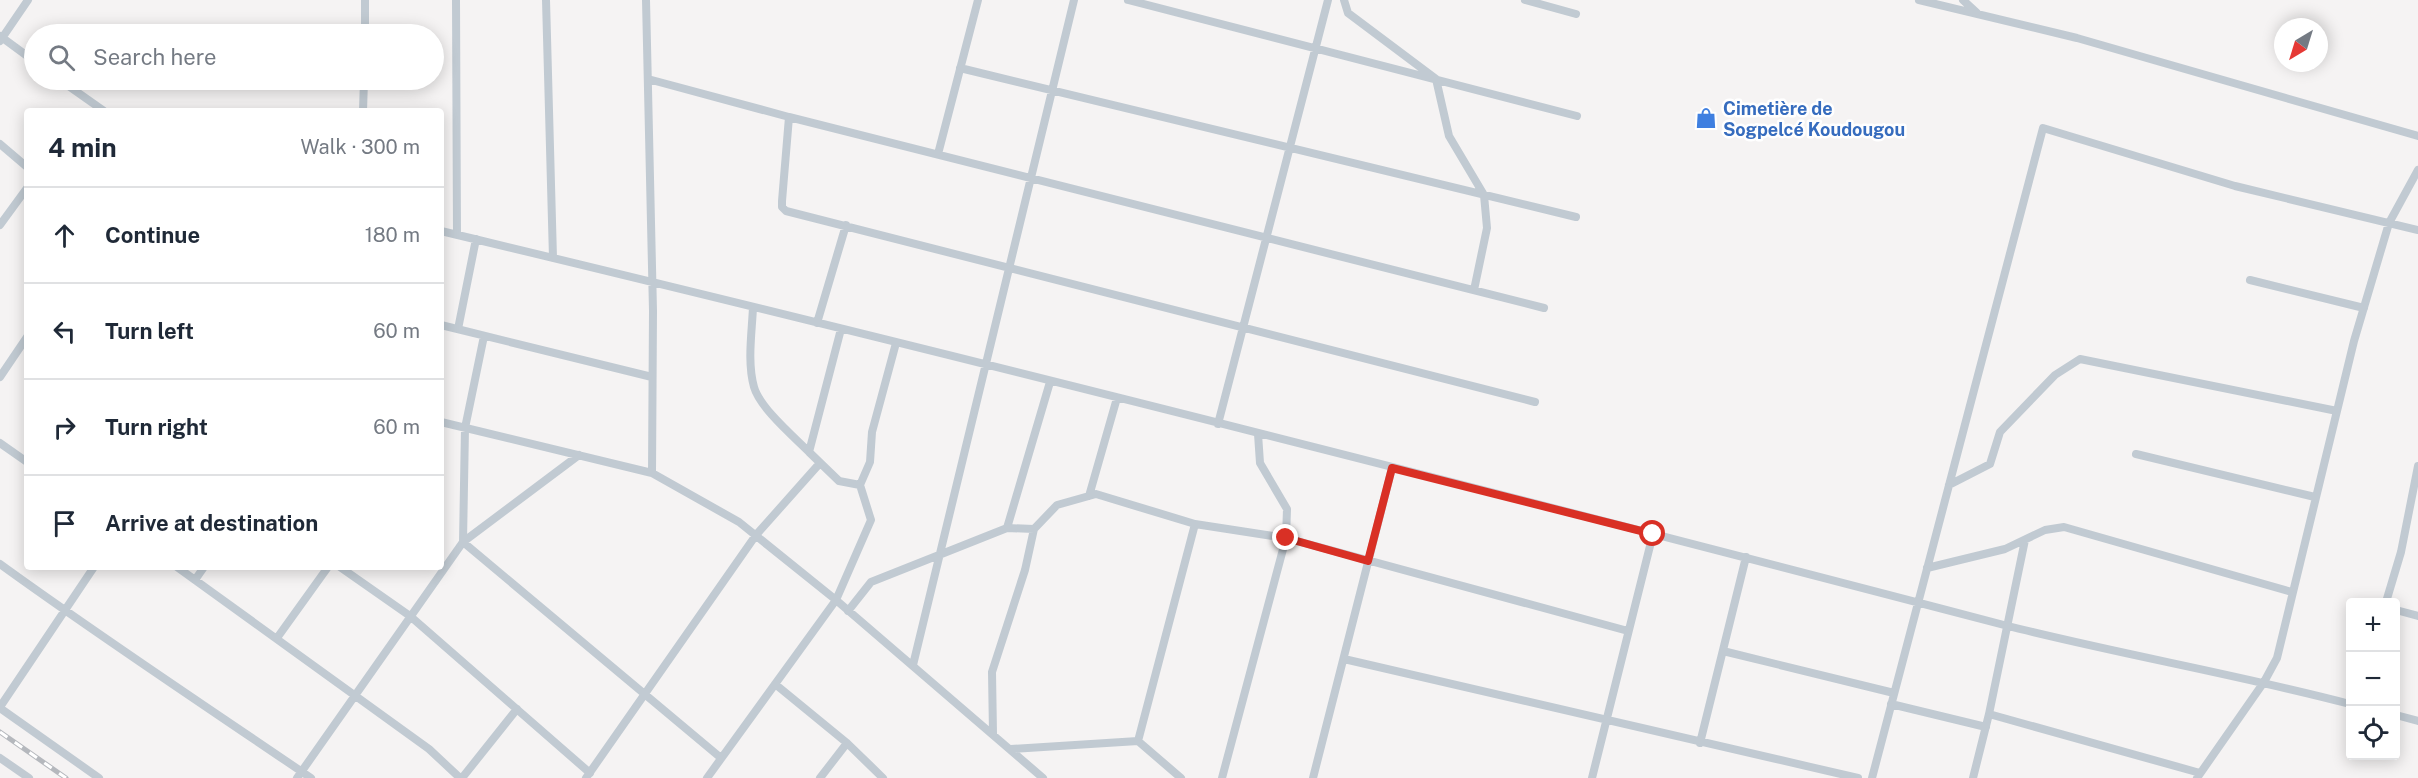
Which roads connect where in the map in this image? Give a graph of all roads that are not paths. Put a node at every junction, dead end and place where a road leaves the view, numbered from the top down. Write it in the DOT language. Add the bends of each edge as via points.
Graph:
graph roads {
  1 [pos="28,0"];
  2 [pos="365,0"];
  3 [pos="456,0"];
  4 [pos="546,0"];
  5 [pos="646,0"];
  6 [pos="978,0"];
  7 [pos="1074,0"];
  8 [pos="1128,0"];
  9 [pos="1328,0"];
  10 [pos="1344,0"];
  11 [pos="1525,0"];
  12 [pos="1919,0"];
  13 [pos="1962,0"];
  14 [pos="1576,14"];
  15 [pos="1978,14"];
  16 [pos="365,24"];
  17 [pos="1,38"];
  18 [pos="1316,48"];
  19 [pos="24,54"];
  20 [pos="960,68"];
  21 [pos="648,79"];
  22 [pos="1436,79"];
  23 [pos="74,90"];
  24 [pos="364,90"];
  25 [pos="1052,91"];
  26 [pos="100,108"];
  27 [pos="363,108"];
  28 [pos="789,117"];
  29 [pos="1577,117"];
  30 [pos="2418,136"];
  31 [pos="0,144"];
  32 [pos="1290,148"];
  33 [pos="939,154"];
  34 [pos="24,164"];
  35 [pos="2418,170"];
  36 [pos="1029,177"];
  37 [pos="24,192"];
  38 [pos="1484,195"];
  39 [pos="1576,217"];
  40 [pos="2390,223"];
  41 [pos="0,225"];
  42 [pos="846,225"];
  43 [pos="2418,230"];
  44 [pos="444,232"];
  45 [pos="457,235"];
  46 [pos="1267,238"];
  47 [pos="476,239"];
  48 [pos="553,258"];
  49 [pos="1008,268"];
  50 [pos="2250,280"];
  51 [pos="652,282"];
  52 [pos="1474,290"];
  53 [pos="753,307"];
  54 [pos="1544,308"];
  55 [pos="2364,308"];
  56 [pos="816,323"];
  57 [pos="444,326"];
  58 [pos="1243,328"];
  59 [pos="458,329"];
  60 [pos="841,329"];
  61 [pos="484,336"];
  62 [pos="24,341"];
  63 [pos="896,343"];
  64 [pos="985,365"];
  65 [pos="0,377"];
  66 [pos="652,377"];
  67 [pos="1050,382"];
  68 [pos="1117,398"];
  69 [pos="1535,402"];
  70 [pos="2337,411"];
  71 [pos="444,423"];
  72 [pos="1218,424"];
  73 [pos="465,428"];
  74 [pos="1258,434"];
  75 [pos="0,443"];
  76 [pos="809,452"];
  77 [pos="2136,454"];
  78 [pos="579,455"];
  79 [pos="24,460"];
  80 [pos="820,463"];
  81 [pos="2418,466"];
  82 [pos="1392,468"];
  83 [pos="652,473"];
  84 [pos="860,485"];
  85 [pos="1949,485"];
  86 [pos="1089,496"];
  87 [pos="2315,496"];
  88 [pos="1195,524"];
  89 [pos="1008,528"];
  90 [pos="1034,529"];
  91 [pos="1653,534"];
  92 [pos="756,535"];
  93 [pos="1286,538"];
  94 [pos="2025,540"];
  95 [pos="463,542"];
  96 [pos="939,556"];
  97 [pos="1746,557"];
  98 [pos="1368,561"];
  99 [pos="0,564"];
  100 [pos="1927,568"];
  101 [pos="444,569"];
  102 [pos="92,570"];
  103 [pos="182,570"];
  104 [pos="202,570"];
  105 [pos="326,570"];
  106 [pos="344,570"];
  107 [pos="443,570"];
  108 [pos="195,579"];
  109 [pos="2292,592"];
  110 [pos="2387,598"];
  111 [pos="836,600"];
  112 [pos="1918,601"];
  113 [pos="63,610"];
  114 [pos="848,610"];
  115 [pos="2400,611"];
  116 [pos="410,616"];
  117 [pos="2418,616"];
  118 [pos="2007,626"];
  119 [pos="1628,631"];
  120 [pos="278,638"];
  121 [pos="1723,651"];
  122 [pos="1344,659"];
  123 [pos="913,665"];
  124 [pos="2264,682"];
  125 [pos="775,684"];
  126 [pos="1894,693"];
  127 [pos="355,694"];
  128 [pos="646,696"];
  129 [pos="2346,703"];
  130 [pos="1891,704"];
  131 [pos="0,707"];
  132 [pos="517,709"];
  133 [pos="1989,714"];
  134 [pos="2400,716"];
  135 [pos="1606,721"];
  136 [pos="2418,721"];
  137 [pos="1986,728"];
  138 [pos="993,734"];
  139 [pos="1138,741"];
  140 [pos="847,743"];
  141 [pos="1700,743"];
  142 [pos="1011,749"];
  143 [pos="0,758"];
  144 [pos="721,758"];
  145 [pos="299,775"];
  146 [pos="588,775"];
  147 [pos="2199,776"];
  148 [pos="29,778"];
  149 [pos="99,778"];
  150 [pos="311,778"];
  151 [pos="461,778"];
  152 [pos="707,778"];
  153 [pos="820,778"];
  154 [pos="884,778"];
  155 [pos="1043,778"];
  156 [pos="1181,778"];
  157 [pos="1222,778"];
  158 [pos="1313,778"];
  159 [pos="1592,778"];
  160 [pos="1858,778"];
  161 [pos="1872,778"];
  162 [pos="1973,778"];
  1 -- 17 [label="street"];
  2 -- 16 [label="street"];
  3 -- 45 [label="street"];
  4 -- 48 [label="street"];
  5 -- 21 [label="street"];
  6 -- 20 [label="street"];
  7 -- 25 [label="street"];
  8 -- 18 [label="street"];
  9 -- 18 [label="street"];
  10 -- 22 [label="street" via="1348,13"];
  11 -- 14 [label="street"];
  12 -- 15 [label="street"];
  13 -- 15 [label="street"];
  15 -- 30 [label="street" via="2077,38"];
  17 -- 19 [label="street"];
  18 -- 22 [label="street"];
  18 -- 32 [label="street"];
  20 -- 25 [label="street"];
  20 -- 33 [label="street"];
  21 -- 28 [label="street"];
  21 -- 51 [label="street"];
  22 -- 29 [label="street"];
  22 -- 38 [label="street" via="1449,136"];
  23 -- 26 [label="street"];
  24 -- 27 [label="street"];
  25 -- 32 [label="street"];
  25 -- 36 [label="street"];
  28 -- 33 [label="street"];
  28 -- 42 [label="street" via="782,207"];
  31 -- 34 [label="street"];
  32 -- 38 [label="street"];
  32 -- 46 [label="street"];
  33 -- 36 [label="street"];
  35 -- 40 [label="street"];
  36 -- 46 [label="street"];
  36 -- 49 [label="street"];
  37 -- 41 [label="street"];
  38 -- 39 [label="street"];
  38 -- 52 [label="street" via="1487,228"];
  40 -- 43 [label="street"];
  40 -- 55 [label="street"];
  40 -- 85 [label="street" via="2235,186 2043,128"];
  42 -- 49 [label="street"];
  42 -- 56 [label="street"];
  44 -- 45 [label="street"];
  45 -- 47 [label="street"];
  46 -- 52 [label="street"];
  46 -- 58 [label="street"];
  47 -- 48 [label="street"];
  47 -- 59 [label="street"];
  48 -- 51 [label="street"];
  49 -- 58 [label="street"];
  49 -- 64 [label="street"];
  50 -- 55 [label="street"];
  51 -- 53 [label="street"];
  51 -- 66 [label="street"];
  52 -- 54 [label="street"];
  53 -- 56 [label="street"];
  53 -- 76 [label="street" via="754,388 761,401"];
  55 -- 70 [label="street"];
  56 -- 60 [label="street"];
  57 -- 59 [label="street"];
  58 -- 69 [label="street"];
  58 -- 72 [label="street"];
  59 -- 61 [label="street"];
  60 -- 63 [label="street"];
  60 -- 76 [label="street"];
  61 -- 66 [label="street"];
  61 -- 73 [label="street"];
  62 -- 65 [label="street"];
  63 -- 64 [label="street"];
  63 -- 84 [label="street" via="872,432 870,462"];
  64 -- 67 [label="street"];
  64 -- 96 [label="street"];
  66 -- 83 [label="street"];
  67 -- 68 [label="street"];
  67 -- 89 [label="street"];
  68 -- 72 [label="street"];
  68 -- 86 [label="street"];
  70 -- 85 [label="street" via="2080,359 2055,375 2000,432 1990,464"];
  70 -- 87 [label="street"];
  71 -- 73 [label="street"];
  72 -- 74 [label="street"];
  73 -- 78 [label="street"];
  73 -- 95 [label="street"];
  74 -- 82 [label="street"];
  74 -- 93 [label="street" via="1260,463 1287,509"];
  75 -- 79 [label="street"];
  76 -- 80 [label="street"];
  77 -- 87 [label="street"];
  78 -- 83 [label="street"];
  78 -- 95 [label="street"];
  80 -- 84 [label="street" via="839,481"];
  80 -- 92 [label="street"];
  81 -- 110 [label="street"];
  82 -- 91 [label="street"];
  82 -- 98 [label="street"];
  83 -- 92 [label="street"];
  84 -- 111 [label="street" via="871,520"];
  85 -- 100 [label="street"];
  86 -- 88 [label="street" via="1096,494"];
  86 -- 90 [label="street" via="1057,505"];
  87 -- 109 [label="street"];
  88 -- 93 [label="street"];
  88 -- 139 [label="street"];
  89 -- 90 [label="street"];
  89 -- 96 [label="street"];
  90 -- 138 [label="street" via="992,672"];
  91 -- 97 [label="street"];
  91 -- 119 [label="street"];
  92 -- 111 [label="street"];
  92 -- 128 [label="street"];
  93 -- 98 [label="street"];
  93 -- 157 [label="street"];
  94 -- 100 [label="street" via="2005,549"];
  94 -- 109 [label="street" via="2045,530 2064,527"];
  94 -- 118 [label="street"];
  95 -- 101 [label="street"];
  95 -- 128 [label="street"];
  96 -- 114 [label="street" via="871,582"];
  96 -- 123 [label="street"];
  97 -- 112 [label="street"];
  97 -- 121 [label="street"];
  98 -- 119 [label="street"];
  98 -- 122 [label="street"];
  99 -- 113 [label="street"];
  100 -- 112 [label="street"];
  102 -- 113 [label="street"];
  103 -- 108 [label="street"];
  104 -- 108 [label="street"];
  105 -- 120 [label="street"];
  106 -- 116 [label="street"];
  107 -- 116 [label="street"];
  108 -- 120 [label="street"];
  109 -- 124 [label="street" via="2277,658"];
  111 -- 114 [label="street"];
  111 -- 125 [label="street"];
  112 -- 118 [label="street"];
  112 -- 126 [label="street"];
  113 -- 131 [label="street"];
  113 -- 145 [label="street"];
  114 -- 123 [label="street"];
  115 -- 117 [label="street"];
  116 -- 127 [label="street"];
  116 -- 132 [label="street"];
  118 -- 124 [label="street"];
  118 -- 133 [label="street"];
  119 -- 135 [label="street"];
  120 -- 127 [label="street"];
  121 -- 126 [label="street"];
  121 -- 141 [label="street"];
  122 -- 135 [label="street"];
  122 -- 158 [label="street"];
  123 -- 138 [label="street"];
  124 -- 129 [label="street"];
  124 -- 147 [label="street"];
  125 -- 140 [label="street"];
  125 -- 144 [label="street"];
  126 -- 130 [label="street"];
  127 -- 145 [label="street"];
  127 -- 151 [label="street"];
  128 -- 144 [label="street"];
  128 -- 146 [label="street"];
  130 -- 137 [label="street"];
  130 -- 161 [label="street"];
  131 -- 149 [label="street"];
  132 -- 146 [label="street"];
  132 -- 151 [label="street"];
  133 -- 137 [label="street"];
  133 -- 147 [label="street"];
  134 -- 136 [label="street"];
  135 -- 141 [label="street"];
  135 -- 159 [label="street"];
  137 -- 162 [label="street"];
  138 -- 142 [label="street"];
  139 -- 142 [label="street"];
  139 -- 156 [label="street"];
  140 -- 153 [label="street"];
  140 -- 154 [label="street"];
  141 -- 160 [label="street"];
  142 -- 155 [label="street"];
  143 -- 148 [label="street"];
  144 -- 152 [label="street"];
  145 -- 150 [label="street"];
}
